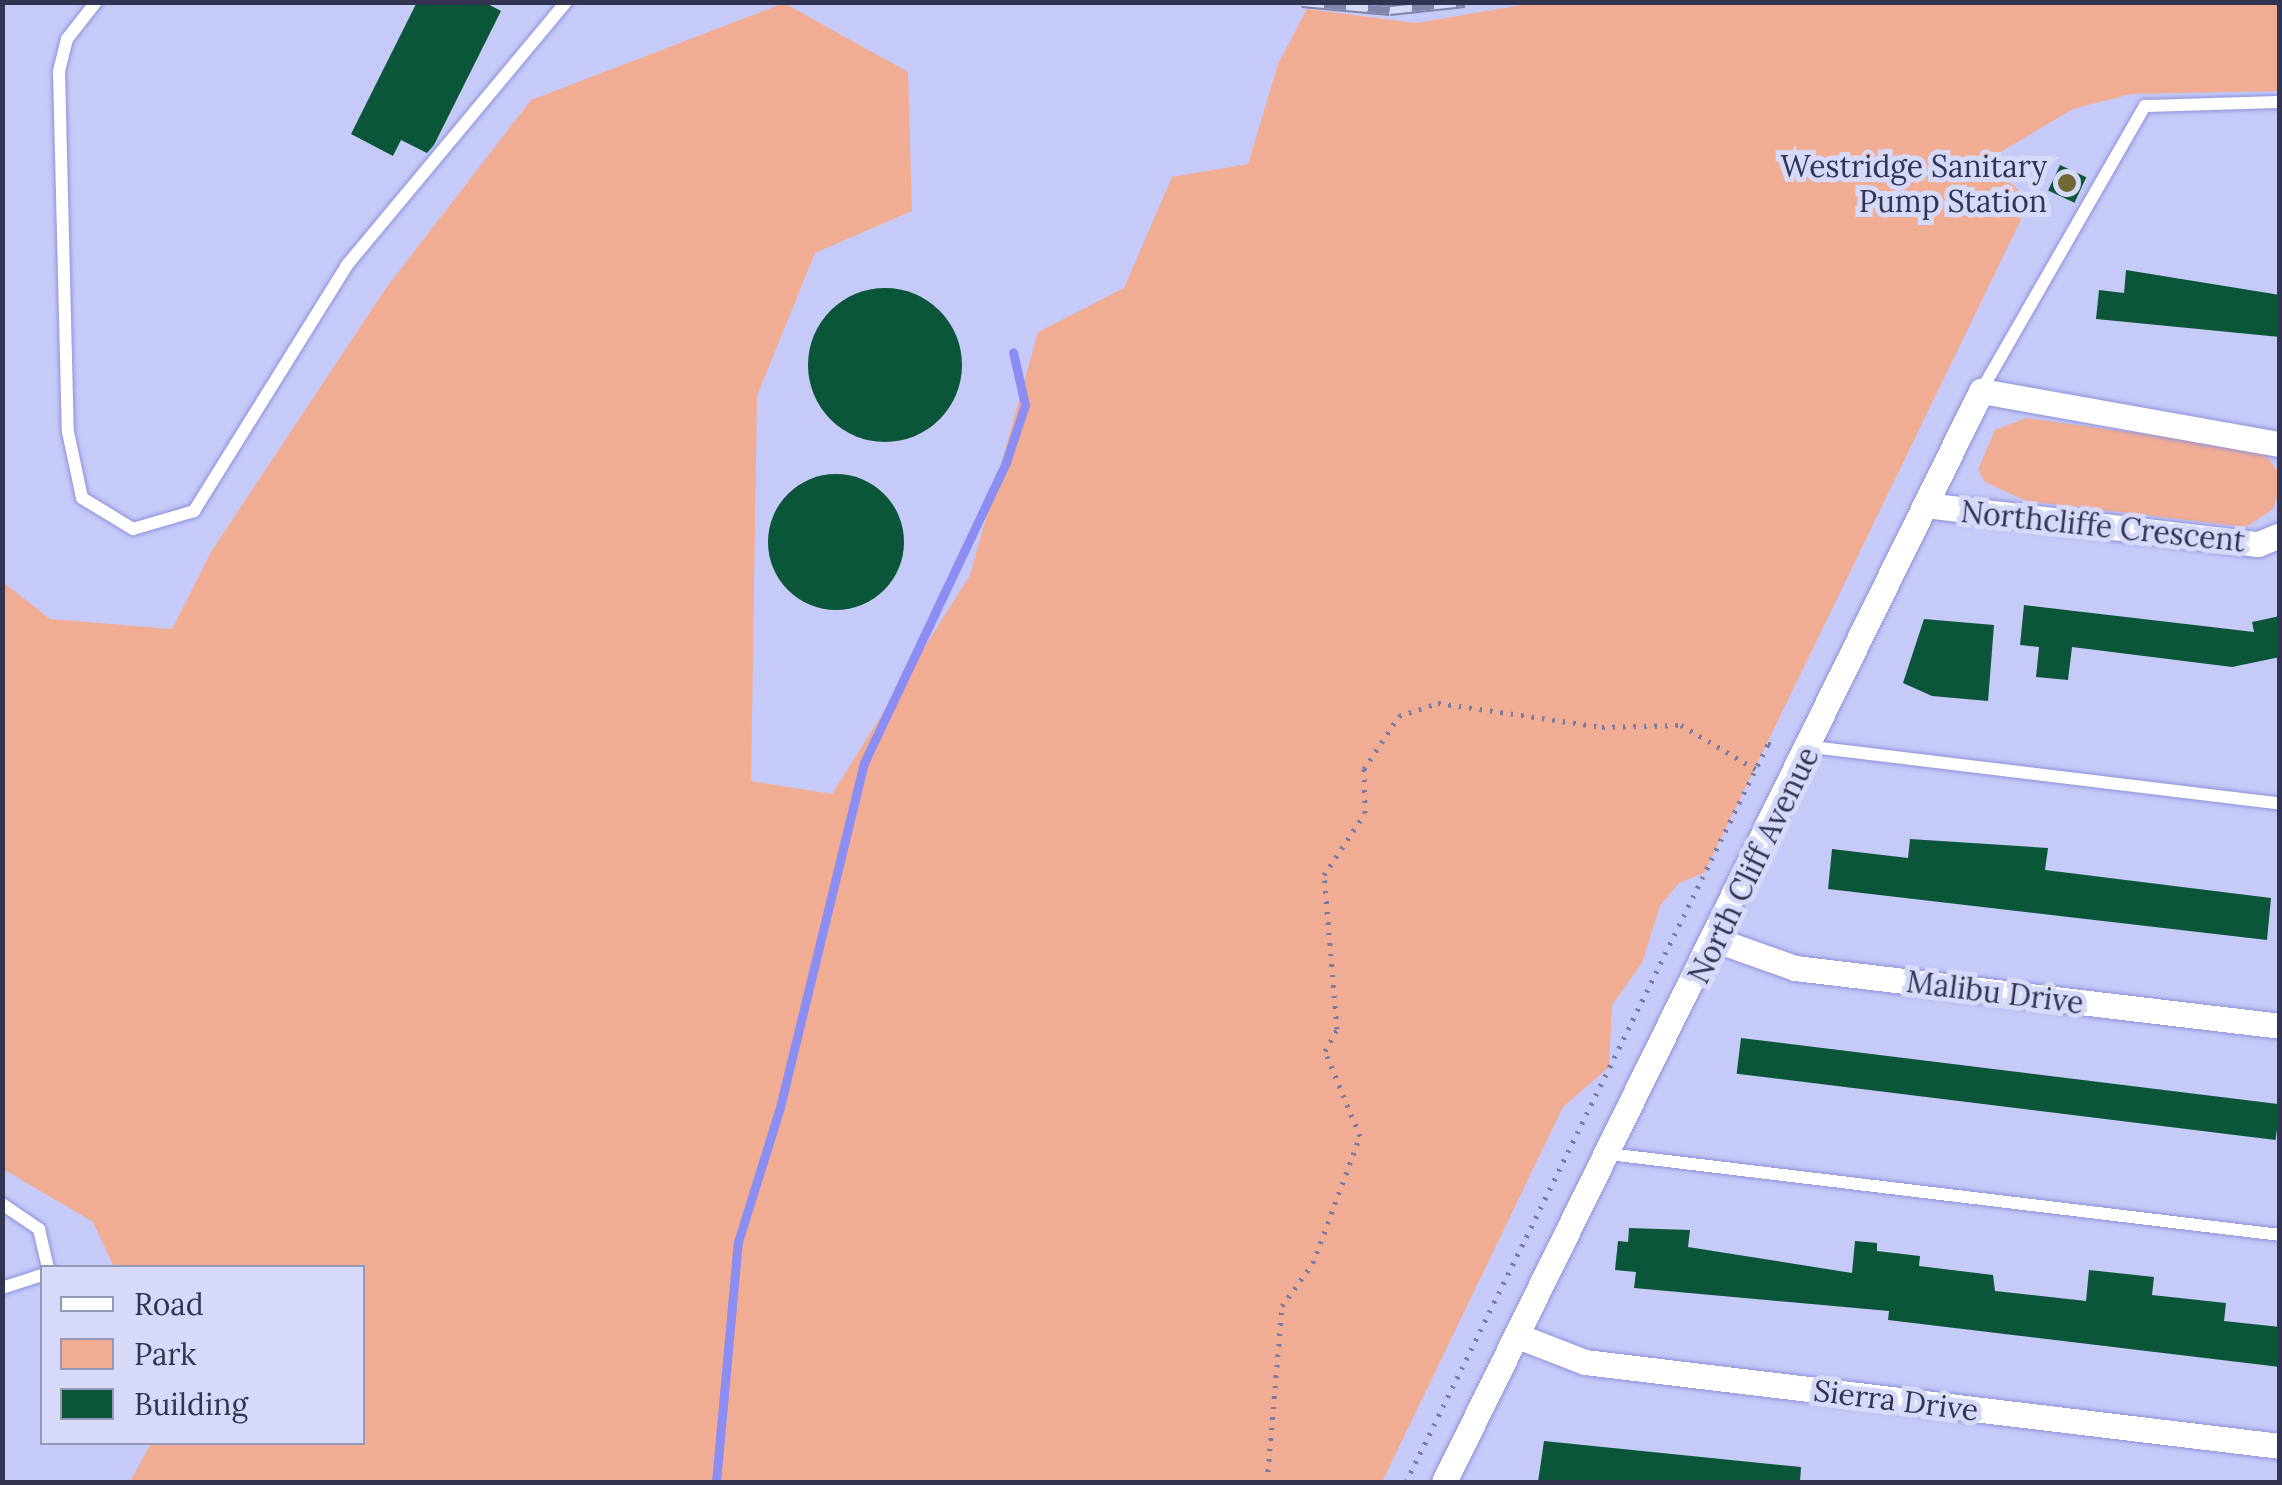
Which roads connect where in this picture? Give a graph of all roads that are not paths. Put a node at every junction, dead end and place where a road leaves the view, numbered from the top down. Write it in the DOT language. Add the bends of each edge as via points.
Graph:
graph roads {
  1 [pos="96,2"];
  2 [pos="566,2"];
  3 [pos="2280,102"];
  4 [pos="1981,391"];
  5 [pos="2280,444"];
  6 [pos="1926,506"];
  7 [pos="2280,535"];
  8 [pos="1812,747"];
  9 [pos="2280,804"];
  10 [pos="1716,940"];
  11 [pos="2280,1026"];
  12 [pos="1609,1154"];
  13 [pos="2,1204"];
  14 [pos="2280,1235"];
  15 [pos="47,1265"];
  16 [pos="40,1276"];
  17 [pos="2,1288"];
  18 [pos="1518,1336"];
  19 [pos="2280,1446"];
  20 [pos="1444,1482"];
  1 -- 2 [label="lane" via="67,39 59,72 68,432 82,498 133,529 194,511 347,265"];
  3 -- 4 [label="lane" via="2145,106"];
  4 -- 5 [label="street"];
  4 -- 6 [label="street, North Cliff Avenue"];
  6 -- 7 [label="street, Northcliffe Crescent" via="2258,544"];
  6 -- 8 [label="street, North Cliff Avenue"];
  8 -- 9 [label="lane"];
  8 -- 10 [label="street, North Cliff Avenue"];
  10 -- 11 [label="street, Malibu Drive" via="1795,968"];
  10 -- 12 [label="street, North Cliff Avenue"];
  12 -- 14 [label="lane"];
  12 -- 18 [label="street, North Cliff Avenue"];
  13 -- 15 [label="lane" via="39,1230"];
  16 -- 17 [label="lane"];
  18 -- 19 [label="street, Sierra Drive" via="1584,1362"];
  18 -- 20 [label="street, North Cliff Avenue"];
}
